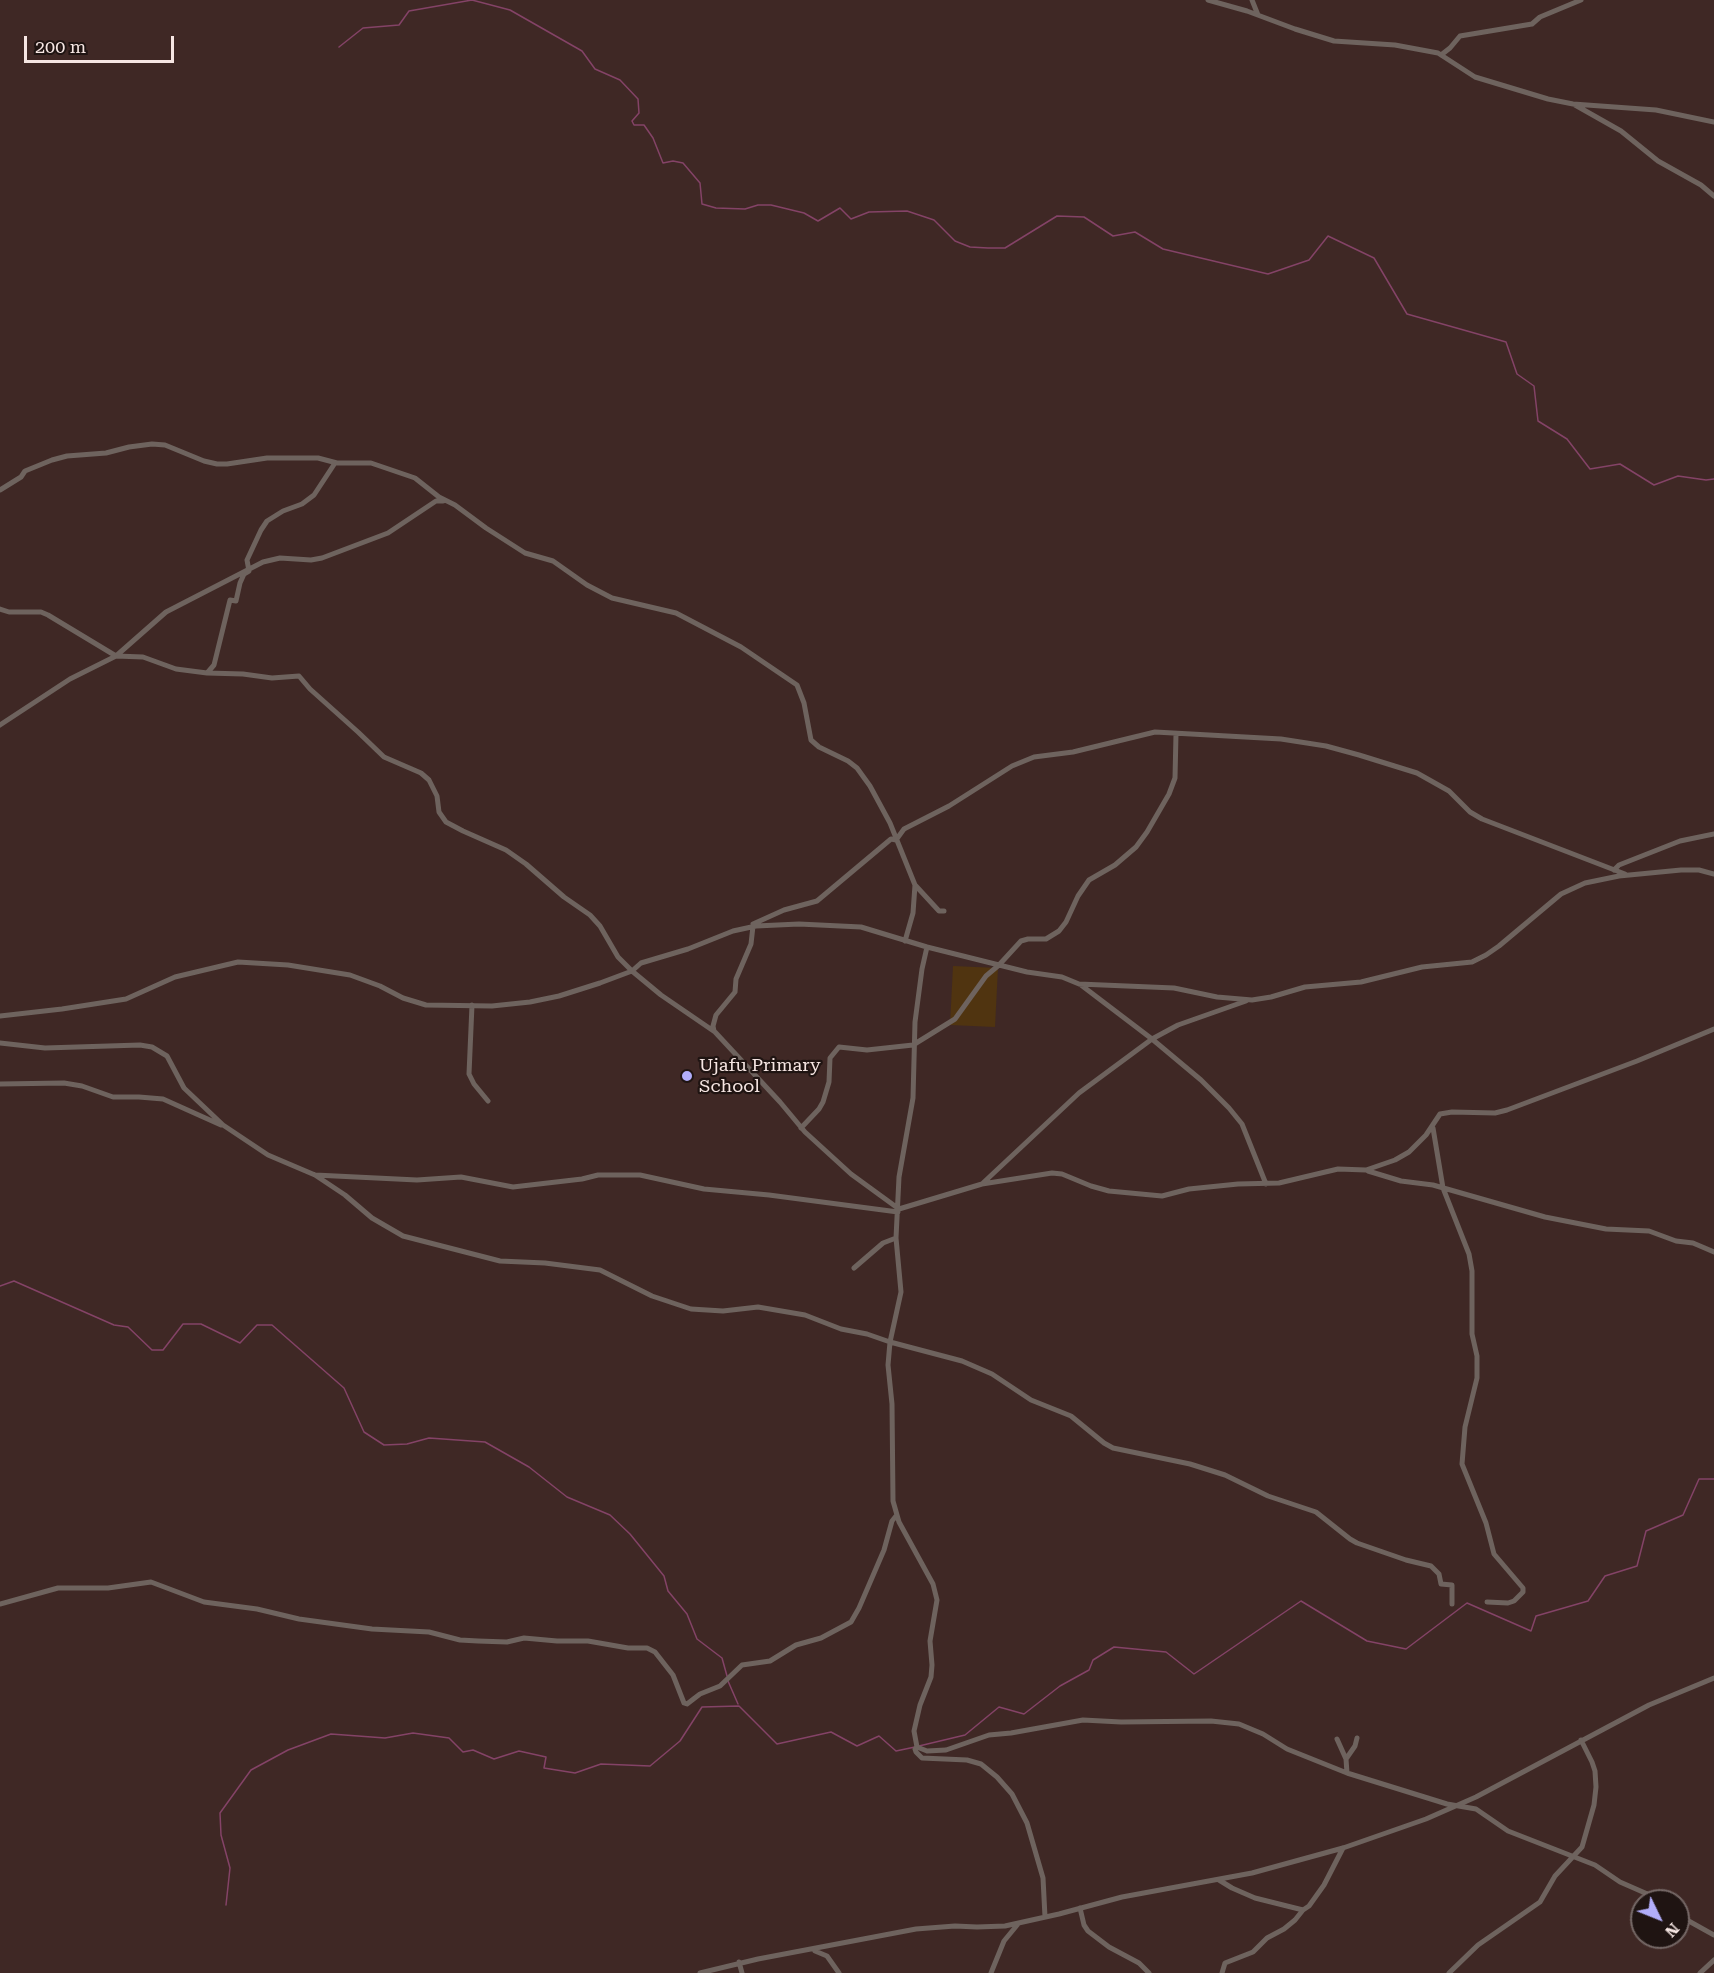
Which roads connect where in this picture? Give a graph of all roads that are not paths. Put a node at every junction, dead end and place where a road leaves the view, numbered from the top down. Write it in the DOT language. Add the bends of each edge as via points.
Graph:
graph roads {
  1 [pos="1208,0"];
  2 [pos="1252,0"];
  3 [pos="1581,0"];
  4 [pos="1258,15"];
  5 [pos="1441,55"];
  6 [pos="1573,104"];
  7 [pos="1714,122"];
  8 [pos="1714,196"];
  9 [pos="335,463"];
  10 [pos="0,490"];
  11 [pos="445,500"];
  12 [pos="249,571"];
  13 [pos="0,609"];
  14 [pos="116,656"];
  15 [pos="207,673"];
  16 [pos="0,725"];
  17 [pos="1176,734"];
  18 [pos="1714,834"];
  19 [pos="896,840"];
  20 [pos="1614,870"];
  21 [pos="1714,874"];
  22 [pos="1630,876"];
  23 [pos="915,885"];
  24 [pos="944,911"];
  25 [pos="753,926"];
  26 [pos="741,930"];
  27 [pos="905,941"];
  28 [pos="927,947"];
  29 [pos="999,965"];
  30 [pos="632,971"];
  31 [pos="1079,984"];
  32 [pos="1248,1000"];
  33 [pos="472,1005"];
  34 [pos="0,1016"];
  35 [pos="1714,1029"];
  36 [pos="714,1032"];
  37 [pos="1152,1039"];
  38 [pos="0,1042"];
  39 [pos="914,1045"];
  40 [pos="0,1084"];
  41 [pos="488,1101"];
  42 [pos="223,1125"];
  43 [pos="1432,1127"];
  44 [pos="801,1128"];
  45 [pos="1366,1170"];
  46 [pos="315,1174"];
  47 [pos="982,1184"];
  48 [pos="1266,1184"];
  49 [pos="1443,1188"];
  50 [pos="898,1210"];
  51 [pos="896,1238"];
  52 [pos="1714,1252"];
  53 [pos="854,1268"];
  54 [pos="890,1342"];
  55 [pos="896,1516"];
  56 [pos="1487,1602"];
  57 [pos="0,1604"];
  58 [pos="1452,1604"];
  59 [pos="1714,1678"];
  60 [pos="1358,1738"];
  61 [pos="1337,1739"];
  62 [pos="1581,1740"];
  63 [pos="917,1747"];
  64 [pos="1346,1759"];
  65 [pos="1347,1773"];
  66 [pos="1455,1806"];
  67 [pos="1343,1848"];
  68 [pos="1574,1857"];
  69 [pos="1219,1880"];
  70 [pos="1636,1889"];
  71 [pos="1080,1908"];
  72 [pos="1303,1910"];
  73 [pos="1045,1917"];
  74 [pos="1690,1922"];
  75 [pos="1019,1923"];
  76 [pos="1714,1935"];
  77 [pos="810,1950"];
  78 [pos="1714,1960"];
  79 [pos="740,1962"];
  80 [pos="700,1973"];
  81 [pos="742,1973"];
  82 [pos="839,1973"];
  83 [pos="992,1973"];
  84 [pos="1149,1973"];
  85 [pos="1222,1973"];
  86 [pos="1449,1973"];
  87 [pos="1700,1973"];
  1 -- 4 [label="street"];
  2 -- 4 [label="street"];
  3 -- 5 [label="street" via="1532,24 1460,36"];
  4 -- 5 [label="street" via="1334,41 1401,46"];
  5 -- 6 [label="street" via="1475,77"];
  6 -- 7 [label="street" via="1656,110"];
  6 -- 8 [label="street" via="1621,131 1658,161"];
  9 -- 10 [label="street" via="285,457 217,464 152,444 59,458 29,468"];
  9 -- 11 [label="street" via="371,463 389,468 416,478"];
  9 -- 12 [label="street" via="314,495 264,525 248,560"];
  11 -- 12 [label="street" via="436,501 388,533 322,558 275,558"];
  11 -- 19 [label="street" via="525,553 553,561 618,600 676,613 741,647 792,681 801,694 812,740 857,768 880,804"];
  12 -- 14 [label="street" via="166,612"];
  12 -- 15 [label="street" via="244,574 236,601 230,600 214,665"];
  13 -- 14 [label="street" via="41,612"];
  14 -- 15 [label="street" via="143,657 176,669"];
  14 -- 16 [label="street" via="58,686"];
  15 -- 30 [label="street" via="299,676 384,758 429,780 446,822 506,850 590,915"];
  17 -- 19 [label="street" via="1149,733 1026,760 904,829"];
  17 -- 20 [label="street" via="1326,746 1413,771 1449,791 1475,816"];
  17 -- 29 [label="street" via="1175,777 1141,841 1115,866 1089,880 1059,931 1046,939 1021,941"];
  18 -- 20 [label="street" via="1680,842"];
  19 -- 23 [label="street"];
  19 -- 26 [label="street" via="891,839 817,901 784,910"];
  20 -- 22 [label="street"];
  21 -- 22 [label="street" via="1690,870"];
  22 -- 32 [label="street" via="1596,880 1568,890 1499,946 1472,962 1422,967 1367,981 1305,987"];
  23 -- 24 [label="street" via="939,911"];
  23 -- 27 [label="street" via="914,914"];
  25 -- 26 [label="street"];
  25 -- 27 [label="street" via="852,926"];
  25 -- 36 [label="street" via="752,944 736,979 735,992 716,1015"];
  26 -- 30 [label="street" via="641,963"];
  27 -- 28 [label="street"];
  28 -- 29 [label="street"];
  28 -- 39 [label="street"];
  29 -- 31 [label="street"];
  29 -- 39 [label="street" via="986,976 955,1019"];
  30 -- 33 [label="street" via="538,1001"];
  30 -- 36 [label="street"];
  31 -- 32 [label="street" via="1174,988"];
  31 -- 37 [label="street"];
  32 -- 37 [label="street" via="1178,1025"];
  33 -- 34 [label="street" via="436,1006 391,993 350,975 238,962 174,977 126,999"];
  33 -- 41 [label="street" via="469,1074"];
  35 -- 43 [label="street" via="1507,1110 1440,1114"];
  36 -- 44 [label="street"];
  37 -- 47 [label="street" via="1079,1093"];
  37 -- 48 [label="street" via="1235,1114"];
  38 -- 42 [label="street" via="45,1048 152,1047 167,1056 184,1088"];
  39 -- 44 [label="street" via="867,1050 839,1047 830,1058 823,1102"];
  39 -- 50 [label="street" via="913,1098 900,1168"];
  40 -- 42 [label="street" via="64,1083 112,1097 163,1099"];
  42 -- 46 [label="street" via="268,1155"];
  43 -- 45 [label="street" via="1403,1157"];
  43 -- 49 [label="street"];
  44 -- 50 [label="street"];
  45 -- 48 [label="street" via="1338,1169"];
  45 -- 49 [label="street"];
  46 -- 50 [label="street" via="417,1180 461,1177 513,1187 598,1175 640,1175 704,1189"];
  46 -- 54 [label="street" via="372,1218 403,1236 500,1261 600,1270 652,1296 691,1309 779,1310"];
  47 -- 48 [label="street" via="1057,1173 1109,1191 1162,1196 1189,1189"];
  47 -- 50 [label="street"];
  49 -- 52 [label="street" via="1545,1217 1606,1229 1654,1232"];
  49 -- 56 [label="street" via="1472,1271 1477,1378 1462,1464 1494,1554 1523,1588 1514,1601"];
  50 -- 51 [label="street"];
  51 -- 53 [label="street" via="883,1243"];
  51 -- 54 [label="street" via="901,1292"];
  54 -- 55 [label="street" via="892,1489"];
  54 -- 58 [label="street" via="987,1371 1031,1400 1071,1416 1113,1448 1195,1466 1316,1512 1353,1541 1431,1566 1439,1574 1441,1584 1453,1586"];
  55 -- 57 [label="street" via="851,1622 821,1638 796,1645 770,1661 742,1665 720,1686 687,1704 673,1675 655,1652 646,1648 524,1638 507,1642 460,1640 429,1632 372,1629 204,1602 148,1582 108,1588 58,1588"];
  55 -- 63 [label="street" via="933,1584 937,1600 930,1641 931,1677 914,1731"];
  59 -- 62 [label="street" via="1660,1699"];
  60 -- 64 [label="street"];
  61 -- 64 [label="street"];
  62 -- 66 [label="street"];
  62 -- 68 [label="street" via="1595,1771 1595,1795 1584,1842"];
  63 -- 65 [label="street" via="927,1751 952,1748 989,1735 1083,1720 1211,1721 1249,1727 1287,1749"];
  63 -- 73 [label="street" via="922,1758 981,1764 1012,1794 1027,1823 1043,1878"];
  64 -- 65 [label="street"];
  65 -- 66 [label="street"];
  66 -- 67 [label="street"];
  66 -- 68 [label="street" via="1476,1809 1508,1831"];
  67 -- 69 [label="street"];
  67 -- 72 [label="street" via="1316,1898"];
  68 -- 70 [label="street"];
  68 -- 86 [label="street" via="1540,1902 1478,1945"];
  69 -- 71 [label="street"];
  69 -- 72 [label="street" via="1255,1898"];
  71 -- 73 [label="street"];
  71 -- 84 [label="street" via="1088,1930"];
  72 -- 85 [label="street" via="1253,1952 1225,1963"];
  73 -- 75 [label="street"];
  74 -- 76 [label="street"];
  75 -- 77 [label="street" via="925,1928"];
  75 -- 83 [label="street" via="1004,1941"];
  77 -- 79 [label="street"];
  77 -- 82 [label="street" via="827,1956"];
  78 -- 87 [label="street"];
  79 -- 80 [label="street"];
  79 -- 81 [label="street"];
}
